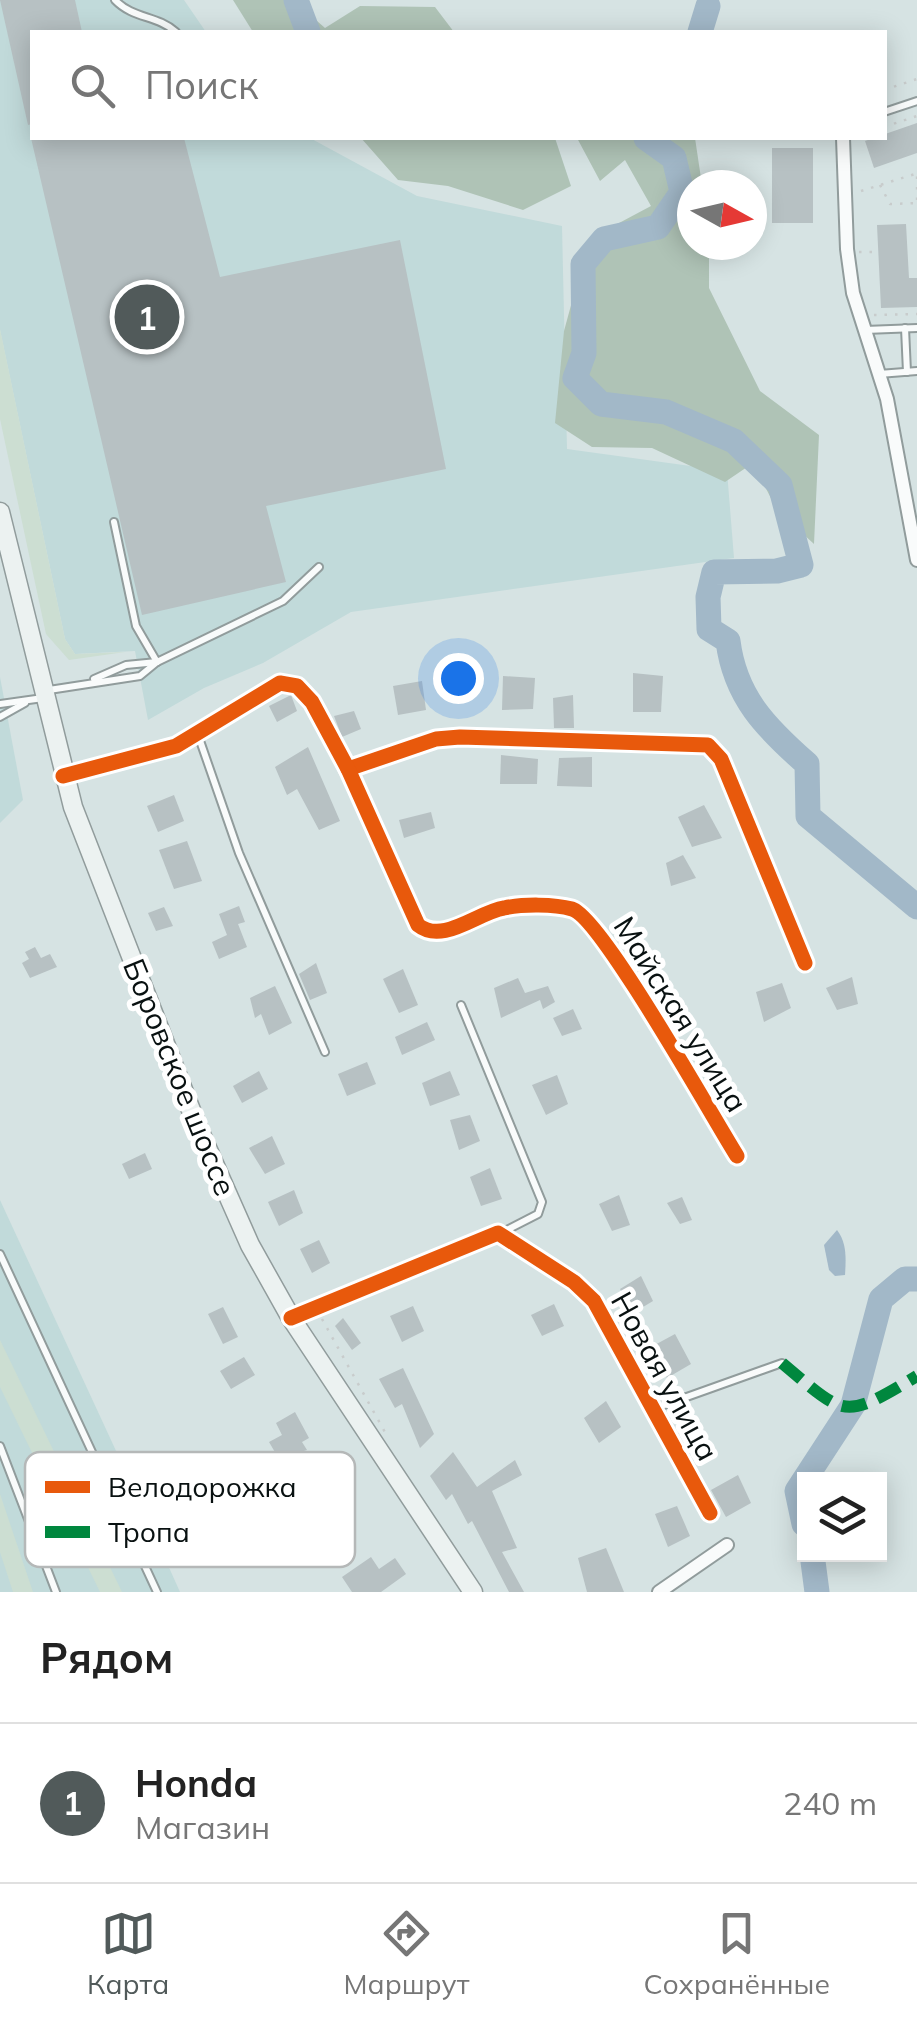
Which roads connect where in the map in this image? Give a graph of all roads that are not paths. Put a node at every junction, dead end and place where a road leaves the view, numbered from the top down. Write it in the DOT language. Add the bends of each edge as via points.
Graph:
graph roads {
  1 [pos="115,0"];
  2 [pos="173,30"];
  3 [pos="917,101"];
  4 [pos="887,111"];
  5 [pos="843,140"];
  6 [pos="905,328"];
  7 [pos="917,328"];
  8 [pos="865,330"];
  9 [pos="907,372"];
  10 [pos="917,372"];
  11 [pos="878,374"];
  12 [pos="0,512"];
  13 [pos="114,522"];
  14 [pos="917,560"];
  15 [pos="318,567"];
  16 [pos="157,662"];
  17 [pos="93,680"];
  18 [pos="43,694"];
  19 [pos="25,703"];
  20 [pos="0,704"];
  21 [pos="0,717"];
  22 [pos="197,734"];
  23 [pos="348,769"];
  24 [pos="63,776"];
  25 [pos="805,963"];
  26 [pos="461,1005"];
  27 [pos="324,1052"];
  28 [pos="737,1156"];
  29 [pos="500,1234"];
  30 [pos="0,1254"];
  31 [pos="291,1318"];
  32 [pos="782,1363"];
  33 [pos="654,1409"];
  34 [pos="0,1446"];
  35 [pos="92,1452"];
  36 [pos="25,1511"];
  37 [pos="710,1513"];
  38 [pos="727,1545"];
  39 [pos="46,1567"];
  40 [pos="145,1567"];
  41 [pos="56,1592"];
  42 [pos="157,1592"];
  43 [pos="472,1592"];
  44 [pos="659,1592"];
  1 -- 2 [label="lane" via="131,14"];
  3 -- 4 [label="lane"];
  5 -- 8 [label="street" via="847,250"];
  6 -- 7 [label="lane"];
  6 -- 8 [label="lane"];
  6 -- 9 [label="lane"];
  8 -- 11 [label="street"];
  9 -- 10 [label="lane"];
  9 -- 11 [label="lane"];
  11 -- 14 [label="street"];
  12 -- 18 [label="main road, Боровское шоссе"];
  13 -- 16 [label="lane" via="136,626"];
  15 -- 16 [label="lane" via="283,601"];
  16 -- 17 [label="lane"];
  16 -- 17 [label="lane" via="140,676"];
  17 -- 18 [label="lane"];
  18 -- 19 [label="lane"];
  18 -- 24 [label="main road, Боровское шоссе"];
  19 -- 20 [label="lane"];
  19 -- 21 [label="lane"];
  22 -- 23 [label="street, Майская улица" via="280,683 304,692"];
  22 -- 24 [label="street" via="176,746"];
  22 -- 27 [label="lane" via="238,853"];
  23 -- 25 [label="street" via="448,738 708,745 721,758"];
  23 -- 28 [label="street, Майская улица" via="424,929 440,932 500,908 583,914"];
  24 -- 31 [label="main road, Боровское шоссе" via="196,1123"];
  26 -- 29 [label="lane" via="542,1202 538,1214"];
  29 -- 31 [label="street"];
  29 -- 33 [label="street, Новая улица" via="594,1301"];
  30 -- 35 [label="lane"];
  31 -- 43 [label="main road, Боровское шоссе"];
  32 -- 33 [label="lane"];
  33 -- 37 [label="street, Новая улица"];
  34 -- 36 [label="lane"];
  38 -- 44 [label="street"];
  39 -- 41 [label="lane"];
  40 -- 42 [label="lane"];
}
